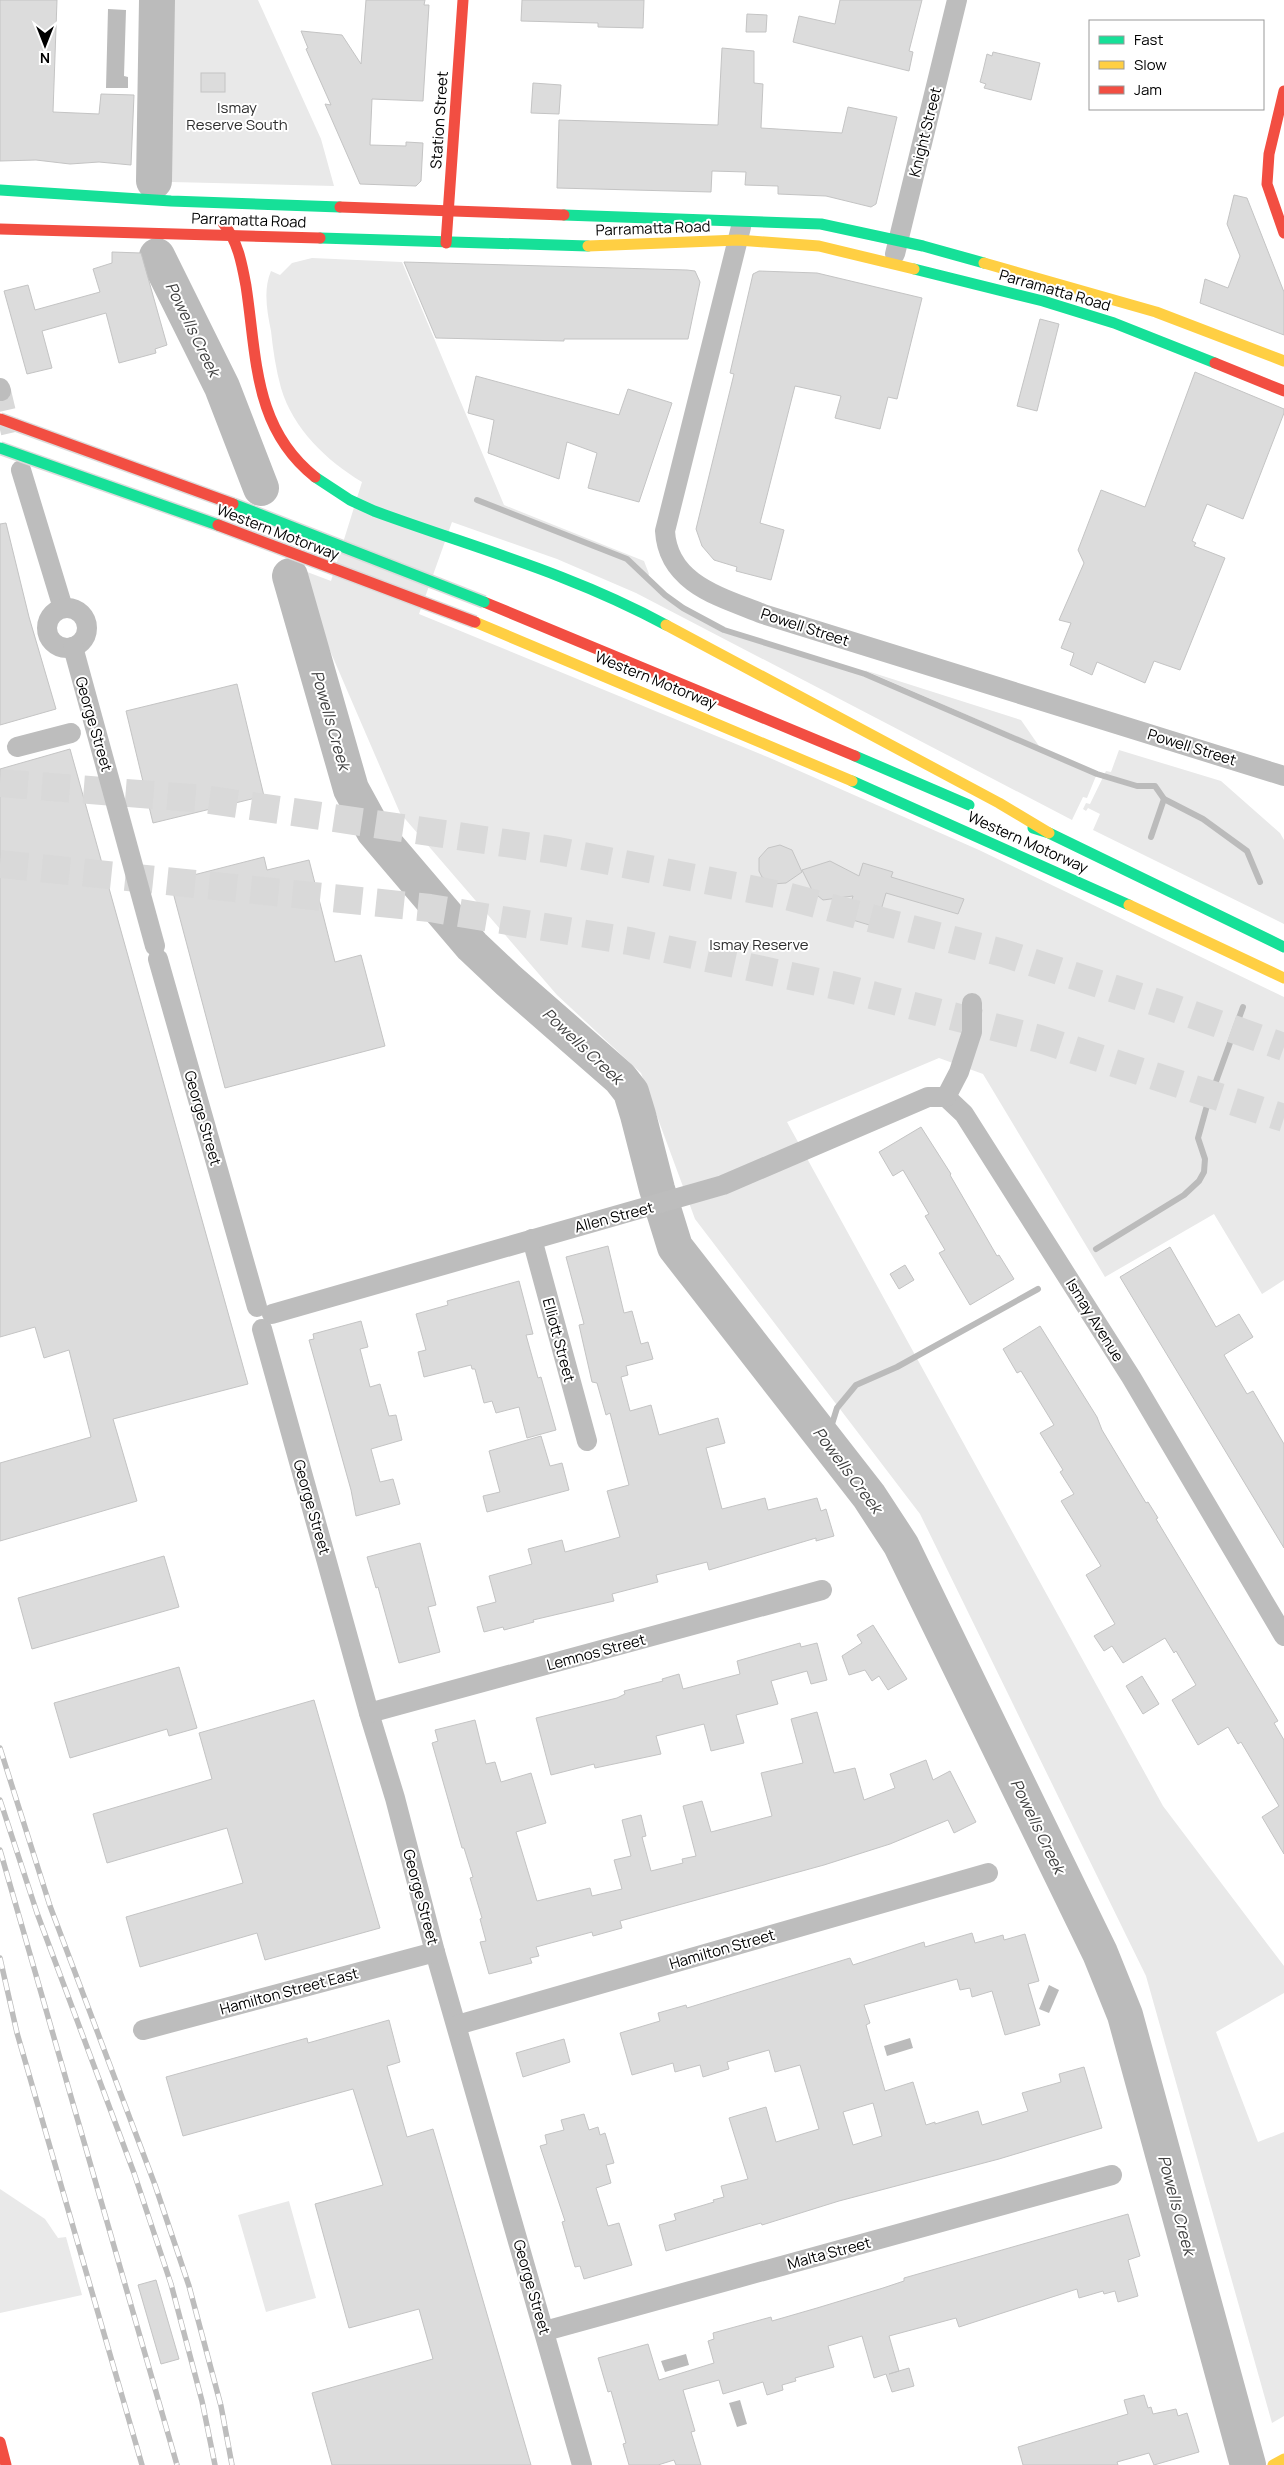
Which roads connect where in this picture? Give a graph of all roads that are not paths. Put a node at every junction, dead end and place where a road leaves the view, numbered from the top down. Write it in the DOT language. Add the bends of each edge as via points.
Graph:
graph roads {
  1 [pos="463,0"];
  2 [pos="957,0"];
  3 [pos="1284,91"];
  4 [pos="0,190"];
  5 [pos="33,194"];
  6 [pos="94,209"];
  7 [pos="447,212"];
  8 [pos="210,218"];
  9 [pos="742,220"];
  10 [pos="0,229"];
  11 [pos="1284,233"];
  12 [pos="233,234"];
  13 [pos="738,240"];
  14 [pos="898,240"];
  15 [pos="446,243"];
  16 [pos="893,263"];
  17 [pos="1284,361"];
  18 [pos="1284,391"];
  19 [pos="0,419"];
  20 [pos="0,448"];
  21 [pos="21,470"];
  22 [pos="63,608"];
  23 [pos="72,647"];
  24 [pos="71,732"];
  25 [pos="17,747"];
  26 [pos="1284,776"];
  27 [pos="983,812"];
  28 [pos="1002,818"];
  29 [pos="1049,834"];
  30 [pos="1284,947"];
  31 [pos="1284,978"];
  32 [pos="972,1003"];
  33 [pos="946,1097"];
  34 [pos="532,1239"];
  35 [pos="264,1316"];
  36 [pos="587,1441"];
  37 [pos="822,1590"];
  38 [pos="1284,1636"];
  39 [pos="369,1714"];
  40 [pos="988,1873"];
  41 [pos="435,1952"];
  42 [pos="457,2025"];
  43 [pos="143,2030"];
  44 [pos="1112,2175"];
  45 [pos="545,2332"];
  46 [pos="0,2442"];
  47 [pos="1284,2459"];
  48 [pos="6,2465"];
  49 [pos="582,2465"];
  50 [pos="1273,2465"];
  1 -- 7 [label="main road, Station Street"];
  2 -- 14 [label="street, Knight Street"];
  3 -- 11 [label="main road" via="1268,154 1267,184"];
  4 -- 5 [label="main road, Parramatta Road"];
  5 -- 6 [label="main road"];
  5 -- 7 [label="main road, Parramatta Road"];
  7 -- 9 [label="main road, Parramatta Road"];
  7 -- 15 [label="main road, Station Street"];
  8 -- 12 [label="main road" via="228,226"];
  9 -- 13 [label="street, Powell Street"];
  9 -- 14 [label="main road, Parramatta Road" via="821,224"];
  10 -- 12 [label="main road, Parramatta Road"];
  12 -- 15 [label="main road, Parramatta Road"];
  12 -- 29 [label="main road" via="242,260 264,403 277,433 301,465 343,499 372,512 558,574 629,605 999,803"];
  13 -- 15 [label="main road, Parramatta Road" via="580,246"];
  13 -- 16 [label="main road, Parramatta Road" via="819,246"];
  13 -- 26 [label="street, Powell Street" via="665,531 670,557 678,569 712,592 763,614"];
  14 -- 16 [label="street, Knight Street"];
  14 -- 17 [label="main road, Parramatta Road" via="1156,312"];
  16 -- 18 [label="main road, Parramatta Road" via="1043,301 1114,323"];
  19 -- 27 [label="main road, Western Motorway, bridge" via="311,533 484,602 821,741"];
  20 -- 31 [label="main road, Western Motorway, bridge" via="191,515 475,622 750,735"];
  21 -- 22 [label="street"];
  22 -- 23 [label="street" via="79,612 86,621 86,634"];
  22 -- 23 [label="street" via="49,619 48,635 59,646"];
  23 -- 35 [label="street, George Street" via="156,952"];
  24 -- 25 [label="street"];
  28 -- 29 [label="main road, Western Motorway"];
  29 -- 30 [label="main road, Western Motorway"];
  32 -- 33 [label="street" via="972,1032 959,1072"];
  33 -- 34 [label="street, Allen Street" via="928,1097 728,1182"];
  33 -- 38 [label="street, Ismay Avenue" via="964,1114 1127,1371"];
  34 -- 35 [label="street, Allen Street"];
  34 -- 36 [label="street, Elliott Street"];
  35 -- 39 [label="street, George Street"];
  37 -- 39 [label="street, Lemnos Street"];
  39 -- 41 [label="street, George Street" via="395,1798"];
  40 -- 42 [label="street, Hamilton Street"];
  41 -- 42 [label="street, George Street"];
  41 -- 43 [label="street, Hamilton Street East"];
  42 -- 45 [label="street, George Street"];
  44 -- 45 [label="street, Malta Street"];
  45 -- 49 [label="street, George Street"];
  46 -- 48 [label="main road"];
  47 -- 50 [label="main road"];
}
